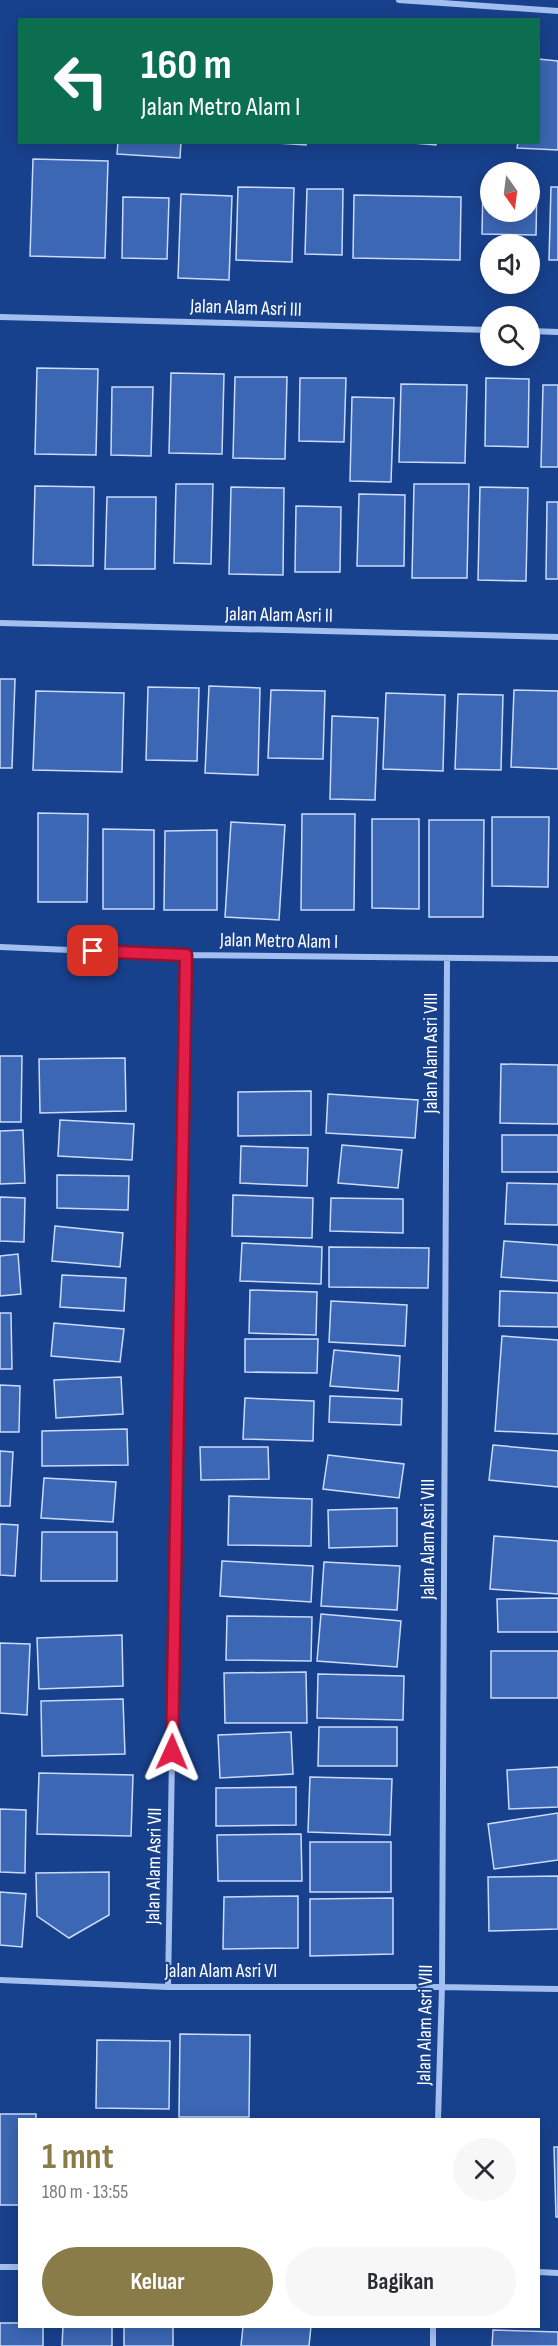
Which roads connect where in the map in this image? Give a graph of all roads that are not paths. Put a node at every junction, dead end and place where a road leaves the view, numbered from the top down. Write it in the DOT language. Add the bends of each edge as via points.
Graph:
graph roads {
  1 [pos="399,0"];
  2 [pos="558,11"];
  3 [pos="0,317"];
  4 [pos="480,330"];
  5 [pos="540,332"];
  6 [pos="558,332"];
  7 [pos="0,623"];
  8 [pos="558,638"];
  9 [pos="0,947"];
  10 [pos="186,955"];
  11 [pos="558,958"];
  12 [pos="447,959"];
  13 [pos="0,1980"];
  14 [pos="168,1987"];
  15 [pos="442,1987"];
  16 [pos="558,1989"];
  17 [pos="438,2118"];
  18 [pos="0,2267"];
  19 [pos="18,2267"];
  20 [pos="540,2272"];
  21 [pos="558,2273"];
  22 [pos="433,2328"];
  23 [pos="433,2346"];
  1 -- 2 [label="street"];
  3 -- 4 [label="street, Jalan Alam Asri III"];
  5 -- 6 [label="street"];
  7 -- 8 [label="street, Jalan Alam Asri II"];
  9 -- 10 [label="street, Jalan Metro Alam I"];
  10 -- 12 [label="street, Jalan Metro Alam I"];
  10 -- 14 [label="street, Jalan Alam Asri VII"];
  11 -- 12 [label="street, Jalan Metro Alam I"];
  12 -- 15 [label="street, Jalan Alam Asri VIII"];
  13 -- 14 [label="street, Jalan Alam Asri VI"];
  14 -- 15 [label="street, Jalan Alam Asri VI"];
  15 -- 16 [label="street, Jalan Alam Asri VI"];
  15 -- 17 [label="street, Jalan Alam Asri VIII"];
  18 -- 19 [label="street"];
  20 -- 21 [label="street"];
  22 -- 23 [label="street"];
}
